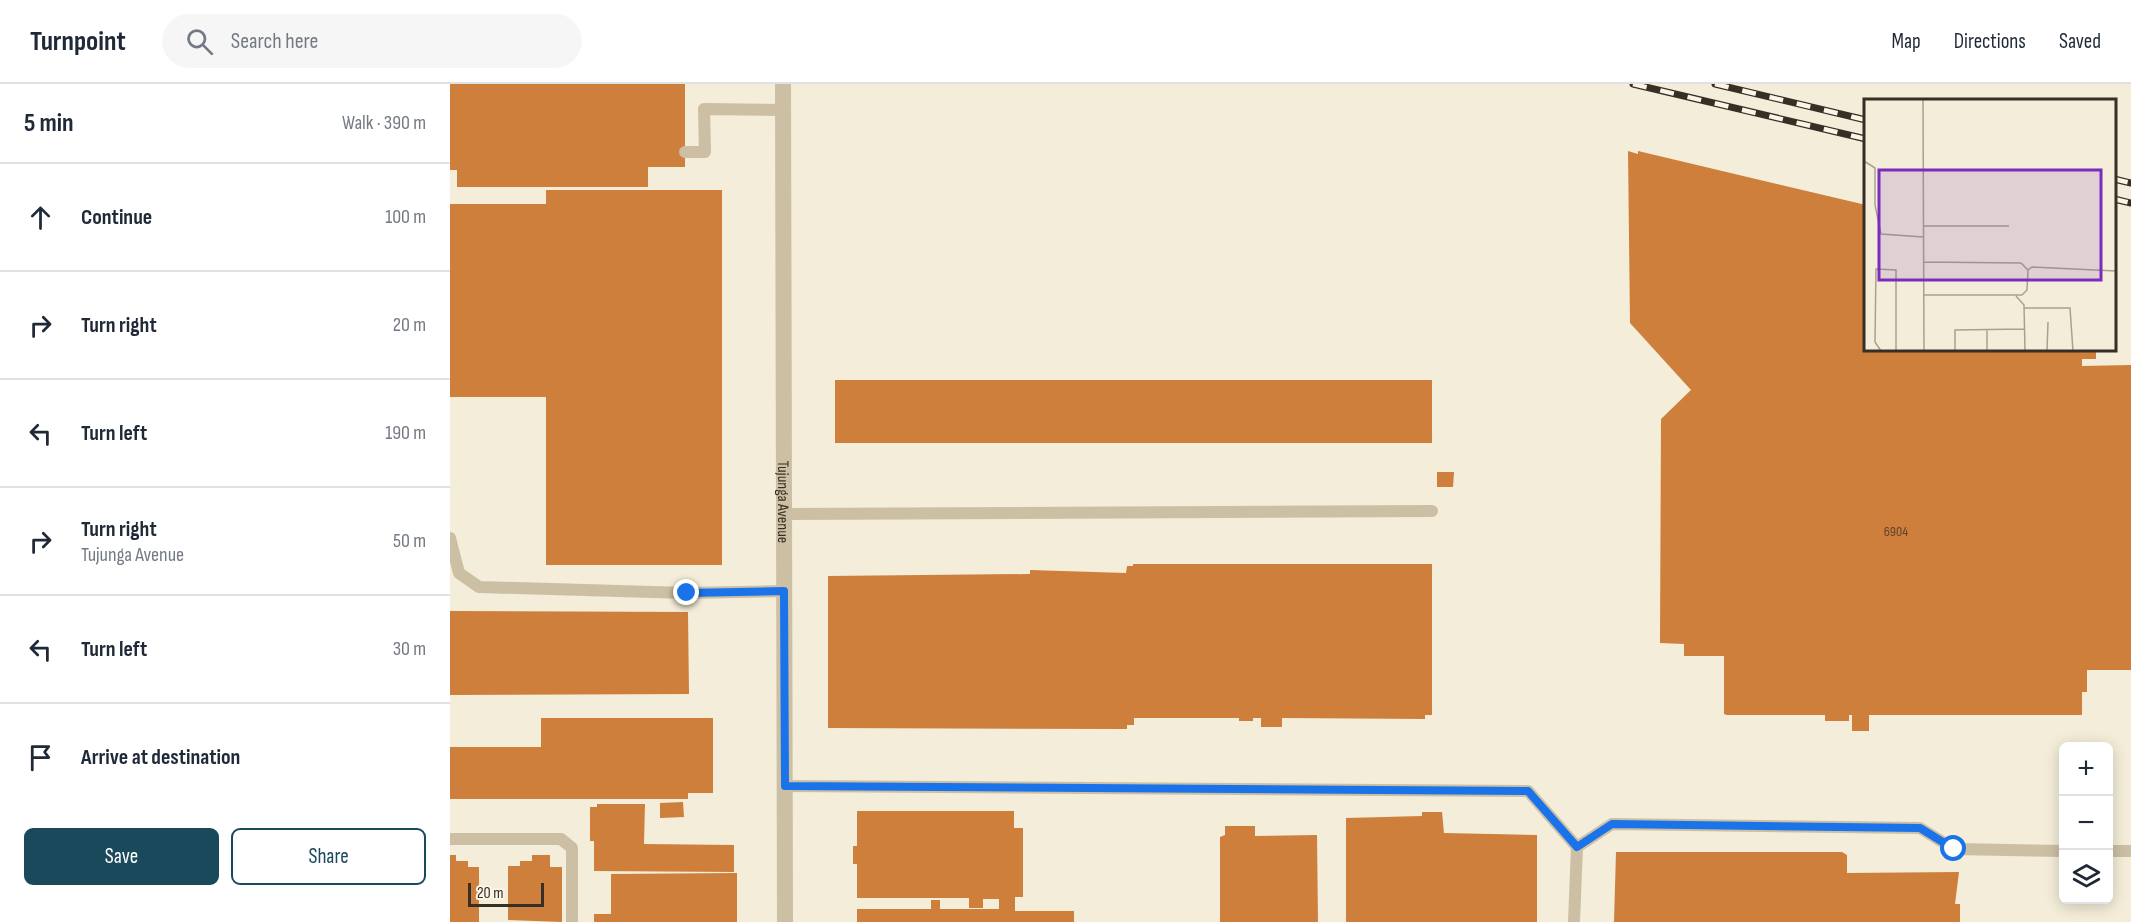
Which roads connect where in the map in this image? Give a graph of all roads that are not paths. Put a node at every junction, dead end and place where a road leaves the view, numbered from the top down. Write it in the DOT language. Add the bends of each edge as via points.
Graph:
graph roads {
  1 [pos="783,84"];
  2 [pos="783,110"];
  3 [pos="685,152"];
  4 [pos="1432,510"];
  5 [pos="784,514"];
  6 [pos="450,538"];
  7 [pos="784,591"];
  8 [pos="785,786"];
  9 [pos="450,838"];
  10 [pos="1577,847"];
  11 [pos="2059,851"];
  12 [pos="2113,851"];
  13 [pos="2131,851"];
  14 [pos="572,922"];
  15 [pos="785,922"];
  16 [pos="1574,922"];
  1 -- 2 [label="street, Tujunga Avenue"];
  2 -- 3 [label="lane" via="704,109 705,152"];
  2 -- 5 [label="street, Tujunga Avenue"];
  4 -- 5 [label="lane"];
  5 -- 7 [label="street, Tujunga Avenue"];
  6 -- 7 [label="lane" via="459,573 479,587 687,593"];
  7 -- 8 [label="street, Tujunga Avenue"];
  8 -- 10 [label="lane" via="1528,791"];
  8 -- 15 [label="street, Tujunga Avenue"];
  9 -- 14 [label="lane" via="561,839 572,848"];
  10 -- 11 [label="lane" via="1612,824 1920,828 1954,849"];
  10 -- 16 [label="lane"];
  12 -- 13 [label="lane"];
}
